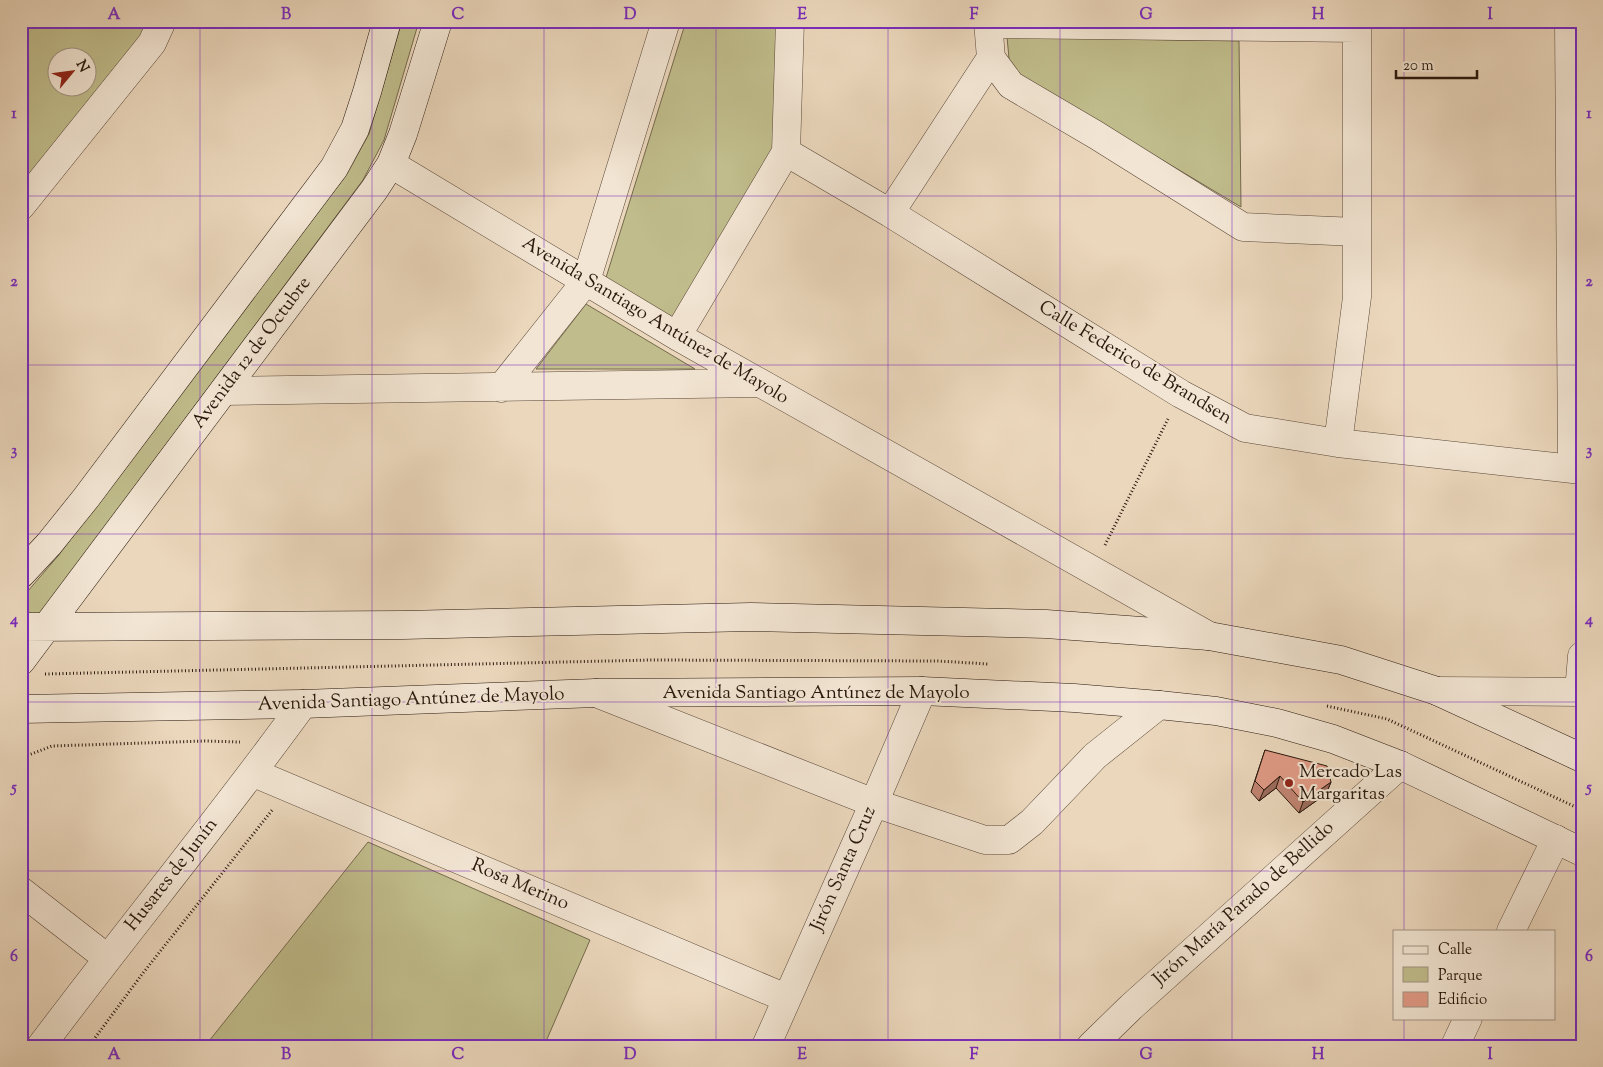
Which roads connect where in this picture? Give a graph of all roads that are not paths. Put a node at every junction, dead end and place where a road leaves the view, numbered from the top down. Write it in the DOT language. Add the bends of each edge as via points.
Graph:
graph roads {
  1 [pos="162,21"];
  2 [pos="387,21"];
  3 [pos="438,21"];
  4 [pos="666,21"];
  5 [pos="790,21"];
  6 [pos="1569,21"];
  7 [pos="988,22"];
  8 [pos="1357,24"];
  9 [pos="991,58"];
  10 [pos="786,152"];
  11 [pos="391,164"];
  12 [pos="21,206"];
  13 [pos="890,213"];
  14 [pos="1357,232"];
  15 [pos="586,281"];
  16 [pos="677,336"];
  17 [pos="758,383"];
  18 [pos="501,388"];
  19 [pos="224,391"];
  20 [pos="1338,443"];
  21 [pos="1577,470"];
  22 [pos="21,574"];
  23 [pos="21,627"];
  24 [pos="48,627"];
  25 [pos="1209,636"];
  26 [pos="1582,656"];
  27 [pos="21,661"];
  28 [pos="922,691"];
  29 [pos="1437,692"];
  30 [pos="1580,692"];
  31 [pos="596,693"];
  32 [pos="303,704"];
  33 [pos="1159,705"];
  34 [pos="21,709"];
  35 [pos="1582,758"];
  36 [pos="1400,765"];
  37 [pos="254,772"];
  38 [pos="874,802"];
  39 [pos="1556,839"];
  40 [pos="1582,852"];
  41 [pos="21,891"];
  42 [pos="1511,930"];
  43 [pos="107,958"];
  44 [pos="786,998"];
  45 [pos="1467,1020"];
  46 [pos="41,1046"];
  47 [pos="766,1046"];
  48 [pos="1091,1046"];
  49 [pos="1455,1046"];
  1 -- 12 [label="street" via="152,43"];
  2 -- 22 [label="street" via="355,129 334,168 86,498"];
  3 -- 11 [label="street, Avenida 12 de Octubre"];
  4 -- 15 [label="street"];
  5 -- 10 [label="street"];
  6 -- 21 [label="street"];
  7 -- 8 [label="street"];
  7 -- 9 [label="street"];
  8 -- 14 [label="street"];
  9 -- 13 [label="street"];
  9 -- 14 [label="street" via="1011,84 1243,227"];
  10 -- 13 [label="street, Calle Federico de Brandsen"];
  10 -- 16 [label="street"];
  11 -- 15 [label="street, Avenida Santiago Antúnez de Mayolo"];
  11 -- 19 [label="street, Avenida 12 de Octubre"];
  13 -- 20 [label="street, Calle Federico de Brandsen" via="1181,394 1245,428"];
  14 -- 20 [label="street" via="1357,297"];
  15 -- 16 [label="street, Avenida Santiago Antúnez de Mayolo"];
  15 -- 18 [label="street"];
  16 -- 17 [label="street, Avenida Santiago Antúnez de Mayolo"];
  17 -- 18 [label="street"];
  17 -- 25 [label="street, Avenida Santiago Antúnez de Mayolo"];
  18 -- 19 [label="street"];
  19 -- 24 [label="street, Avenida 12 de Octubre"];
  20 -- 21 [label="street, Calle Federico de Brandsen"];
  23 -- 24 [label="street, Avenida Santiago Antúnez de Mayolo"];
  24 -- 25 [label="street, Avenida Santiago Antúnez de Mayolo" via="404,625 751,617 1046,624"];
  24 -- 27 [label="street, Avenida 12 de Octubre"];
  25 -- 29 [label="street, Avenida Santiago Antúnez de Mayolo" via="1341,660"];
  26 -- 30 [label="street"];
  28 -- 31 [label="street, Avenida Santiago Antúnez de Mayolo"];
  28 -- 33 [label="street, Avenida Santiago Antúnez de Mayolo"];
  28 -- 38 [label="street, Jirón Santa Cruz"];
  29 -- 30 [label="street"];
  29 -- 35 [label="street, Avenida Santiago Antúnez de Mayolo"];
  31 -- 32 [label="street, Avenida Santiago Antúnez de Mayolo"];
  31 -- 38 [label="street"];
  32 -- 34 [label="street, Avenida Santiago Antúnez de Mayolo"];
  32 -- 37 [label="street, Husares de Junín"];
  33 -- 36 [label="street, Avenida Santiago Antúnez de Mayolo" via="1216,711 1278,723 1333,739"];
  33 -- 38 [label="street" via="1095,756 1032,822 1009,840 985,840"];
  36 -- 39 [label="street, Avenida Santiago Antúnez de Mayolo"];
  36 -- 48 [label="street, Jirón María Parado de Bellido" via="1131,1006"];
  37 -- 43 [label="street, Husares de Junín"];
  37 -- 44 [label="street, Rosa Merino"];
  38 -- 44 [label="street, Jirón Santa Cruz"];
  39 -- 40 [label="street, Avenida Santiago Antúnez de Mayolo"];
  39 -- 42 [label="street"];
  41 -- 43 [label="street"];
  43 -- 46 [label="street, Husares de Junín"];
  44 -- 47 [label="street, Jirón Santa Cruz"];
  45 -- 49 [label="street"];
}
